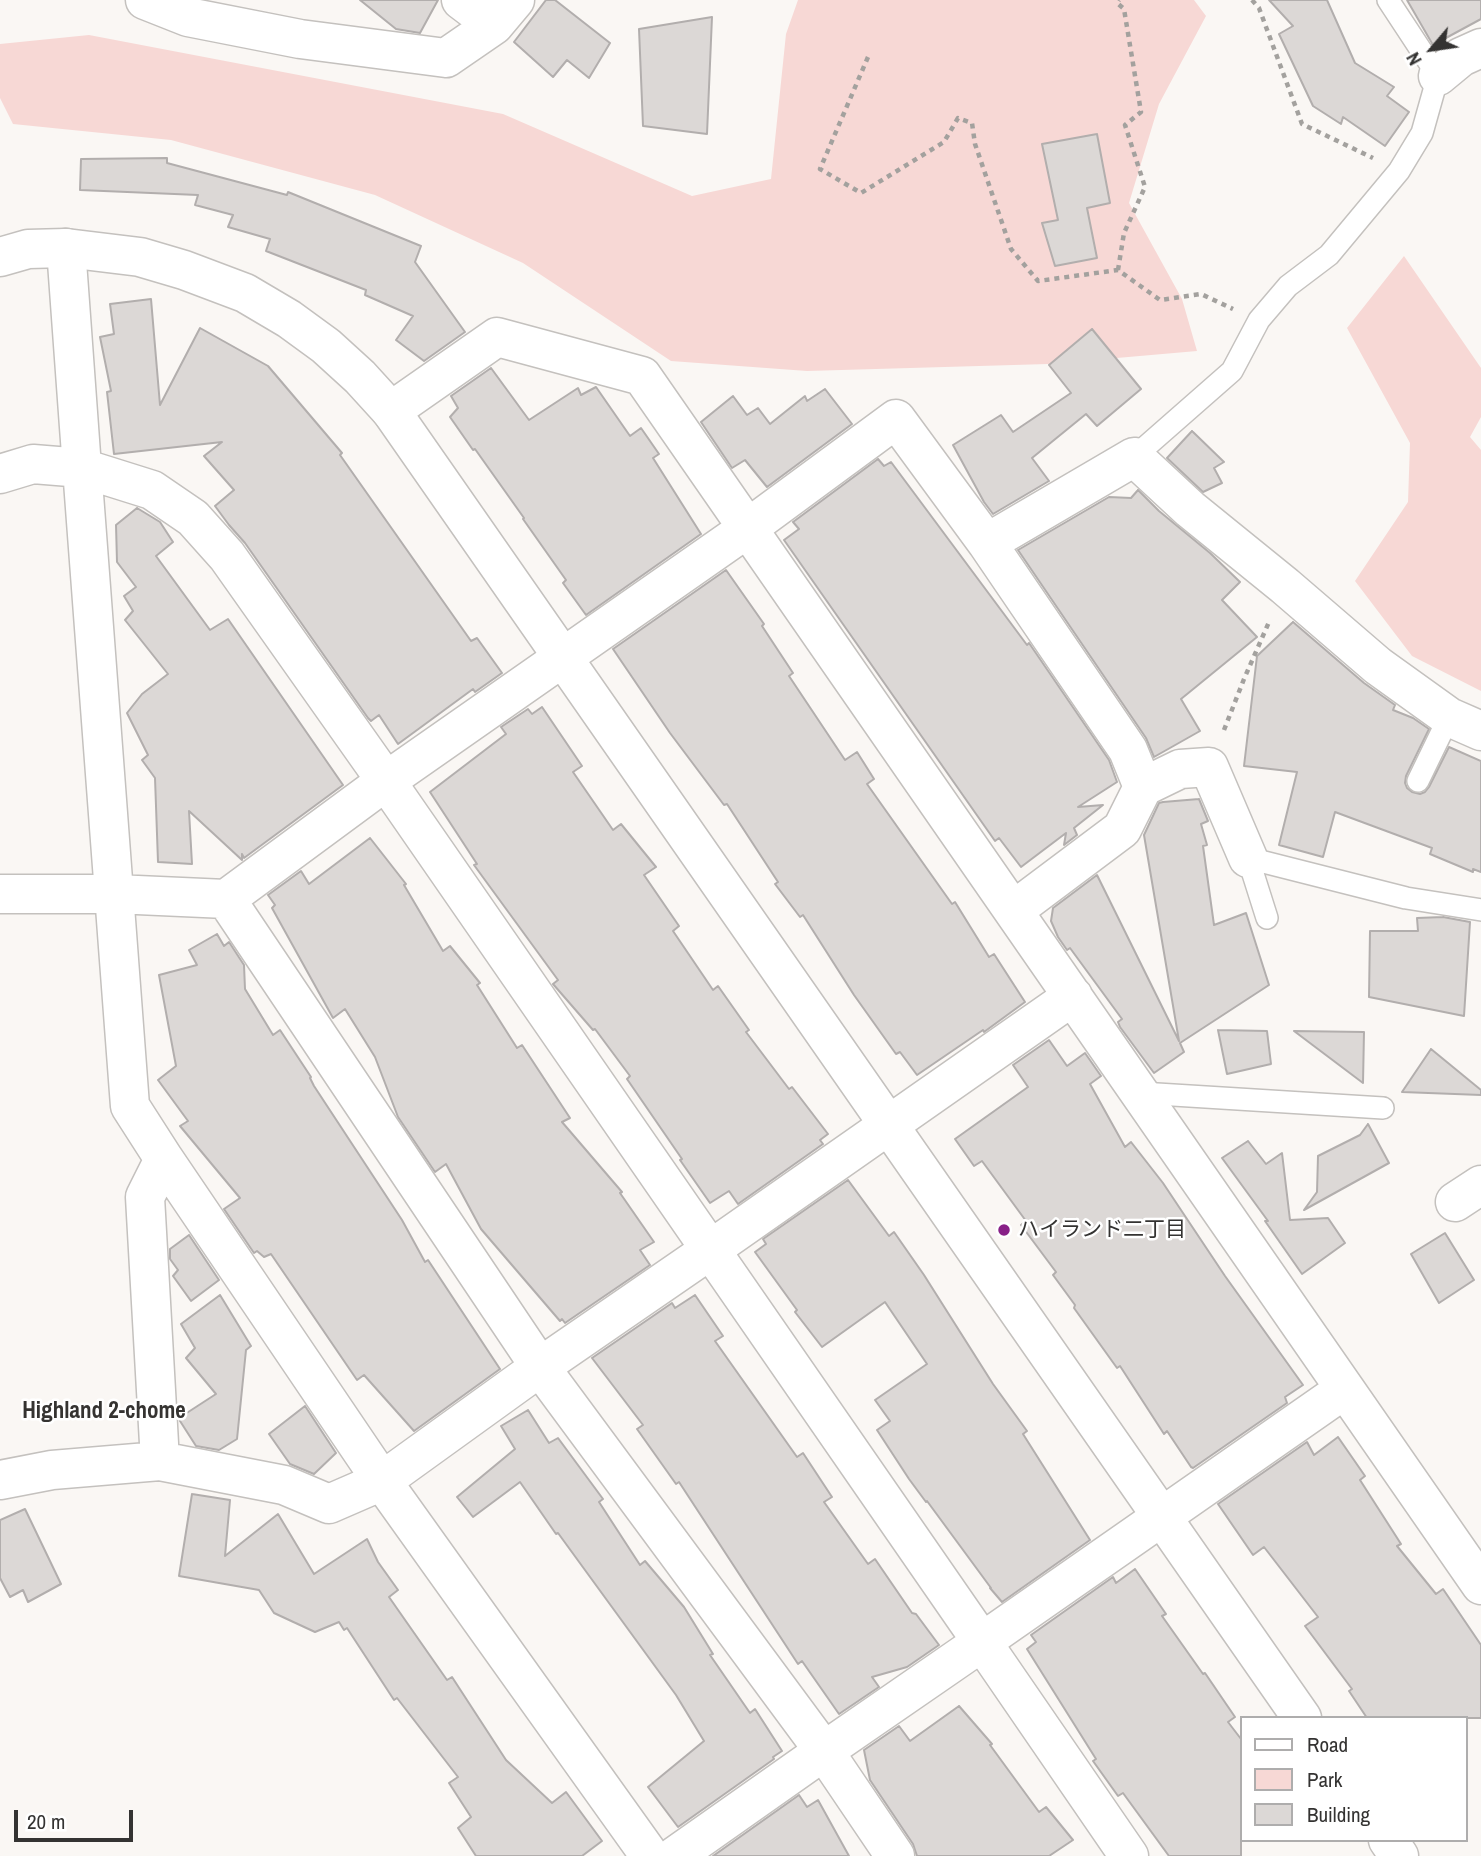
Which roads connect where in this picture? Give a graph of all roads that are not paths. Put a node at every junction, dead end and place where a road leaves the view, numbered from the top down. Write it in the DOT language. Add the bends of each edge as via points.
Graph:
graph roads {
  1 [pos="145,0"];
  2 [pos="461,0"];
  3 [pos="1388,0"];
  4 [pos="504,12"];
  5 [pos="1481,48"];
  6 [pos="1438,76"];
  7 [pos="66,248"];
  8 [pos="0,257"];
  9 [pos="391,411"];
  10 [pos="1134,457"];
  11 [pos="82,468"];
  12 [pos="0,474"];
  13 [pos="748,528"];
  14 [pos="987,543"];
  15 [pos="564,658"];
  16 [pos="1465,724"];
  17 [pos="1418,781"];
  18 [pos="386,782"];
  19 [pos="1143,787"];
  20 [pos="1248,858"];
  21 [pos="0,894"];
  22 [pos="115,894"];
  23 [pos="226,899"];
  24 [pos="1014,910"];
  25 [pos="1481,910"];
  26 [pos="1267,918"];
  27 [pos="1073,996"];
  28 [pos="1140,1093"];
  29 [pos="1383,1108"];
  30 [pos="890,1125"];
  31 [pos="164,1159"];
  32 [pos="710,1250"];
  33 [pos="540,1367"];
  34 [pos="1345,1389"];
  35 [pos="160,1461"];
  36 [pos="0,1479"];
  37 [pos="382,1481"];
  38 [pos="1161,1516"];
  39 [pos="1480,1579"];
  40 [pos="982,1642"];
  41 [pos="1302,1716"];
  42 [pos="824,1751"];
  43 [pos="636,1851"];
  44 [pos="675,1856"];
  45 [pos="895,1856"];
  46 [pos="1129,1856"];
  1 -- 4 [label="street" via="188,17 300,39 446,58"];
  2 -- 4 [label="street"];
  3 -- 6 [label="lane"];
  5 -- 6 [label="street"];
  6 -- 10 [label="lane" via="1422,133 1399,171 1329,255 1288,286 1259,320 1232,371"];
  7 -- 8 [label="street" via="28,249"];
  7 -- 9 [label="street" via="140,257 244,293 326,346"];
  7 -- 11 [label="street"];
  9 -- 13 [label="street" via="497,337 642,376"];
  9 -- 15 [label="street"];
  10 -- 14 [label="street"];
  10 -- 16 [label="street" via="1285,586 1373,676"];
  11 -- 12 [label="street" via="33,464"];
  11 -- 18 [label="street" via="152,490 193,518 227,556"];
  11 -- 22 [label="street"];
  13 -- 14 [label="street" via="896,419"];
  13 -- 15 [label="street"];
  13 -- 24 [label="street"];
  14 -- 19 [label="street" via="1128,750"];
  15 -- 18 [label="street"];
  15 -- 30 [label="street"];
  16 -- 17 [label="lane"];
  18 -- 23 [label="street"];
  18 -- 32 [label="street"];
  19 -- 20 [label="street" via="1180,769 1209,767"];
  19 -- 24 [label="street" via="1122,829"];
  20 -- 25 [label="lane" via="1406,898"];
  20 -- 26 [label="lane"];
  21 -- 22 [label="street"];
  22 -- 23 [label="street"];
  22 -- 31 [label="street" via="130,1106"];
  23 -- 33 [label="street"];
  24 -- 27 [label="street"];
  27 -- 28 [label="street"];
  27 -- 30 [label="street"];
  28 -- 29 [label="lane"];
  28 -- 34 [label="street"];
  30 -- 32 [label="street"];
  30 -- 38 [label="street"];
  31 -- 35 [label="street" via="145,1197"];
  31 -- 37 [label="street"];
  32 -- 33 [label="street"];
  32 -- 40 [label="street"];
  33 -- 37 [label="street"];
  33 -- 42 [label="street"];
  34 -- 38 [label="street"];
  34 -- 39 [label="street"];
  35 -- 36 [label="street"];
  35 -- 37 [label="street" via="284,1485 329,1504"];
  37 -- 43 [label="street"];
  38 -- 40 [label="street"];
  38 -- 41 [label="street"];
  40 -- 42 [label="street"];
  40 -- 46 [label="street"];
  42 -- 44 [label="street"];
  42 -- 45 [label="street"];
}
